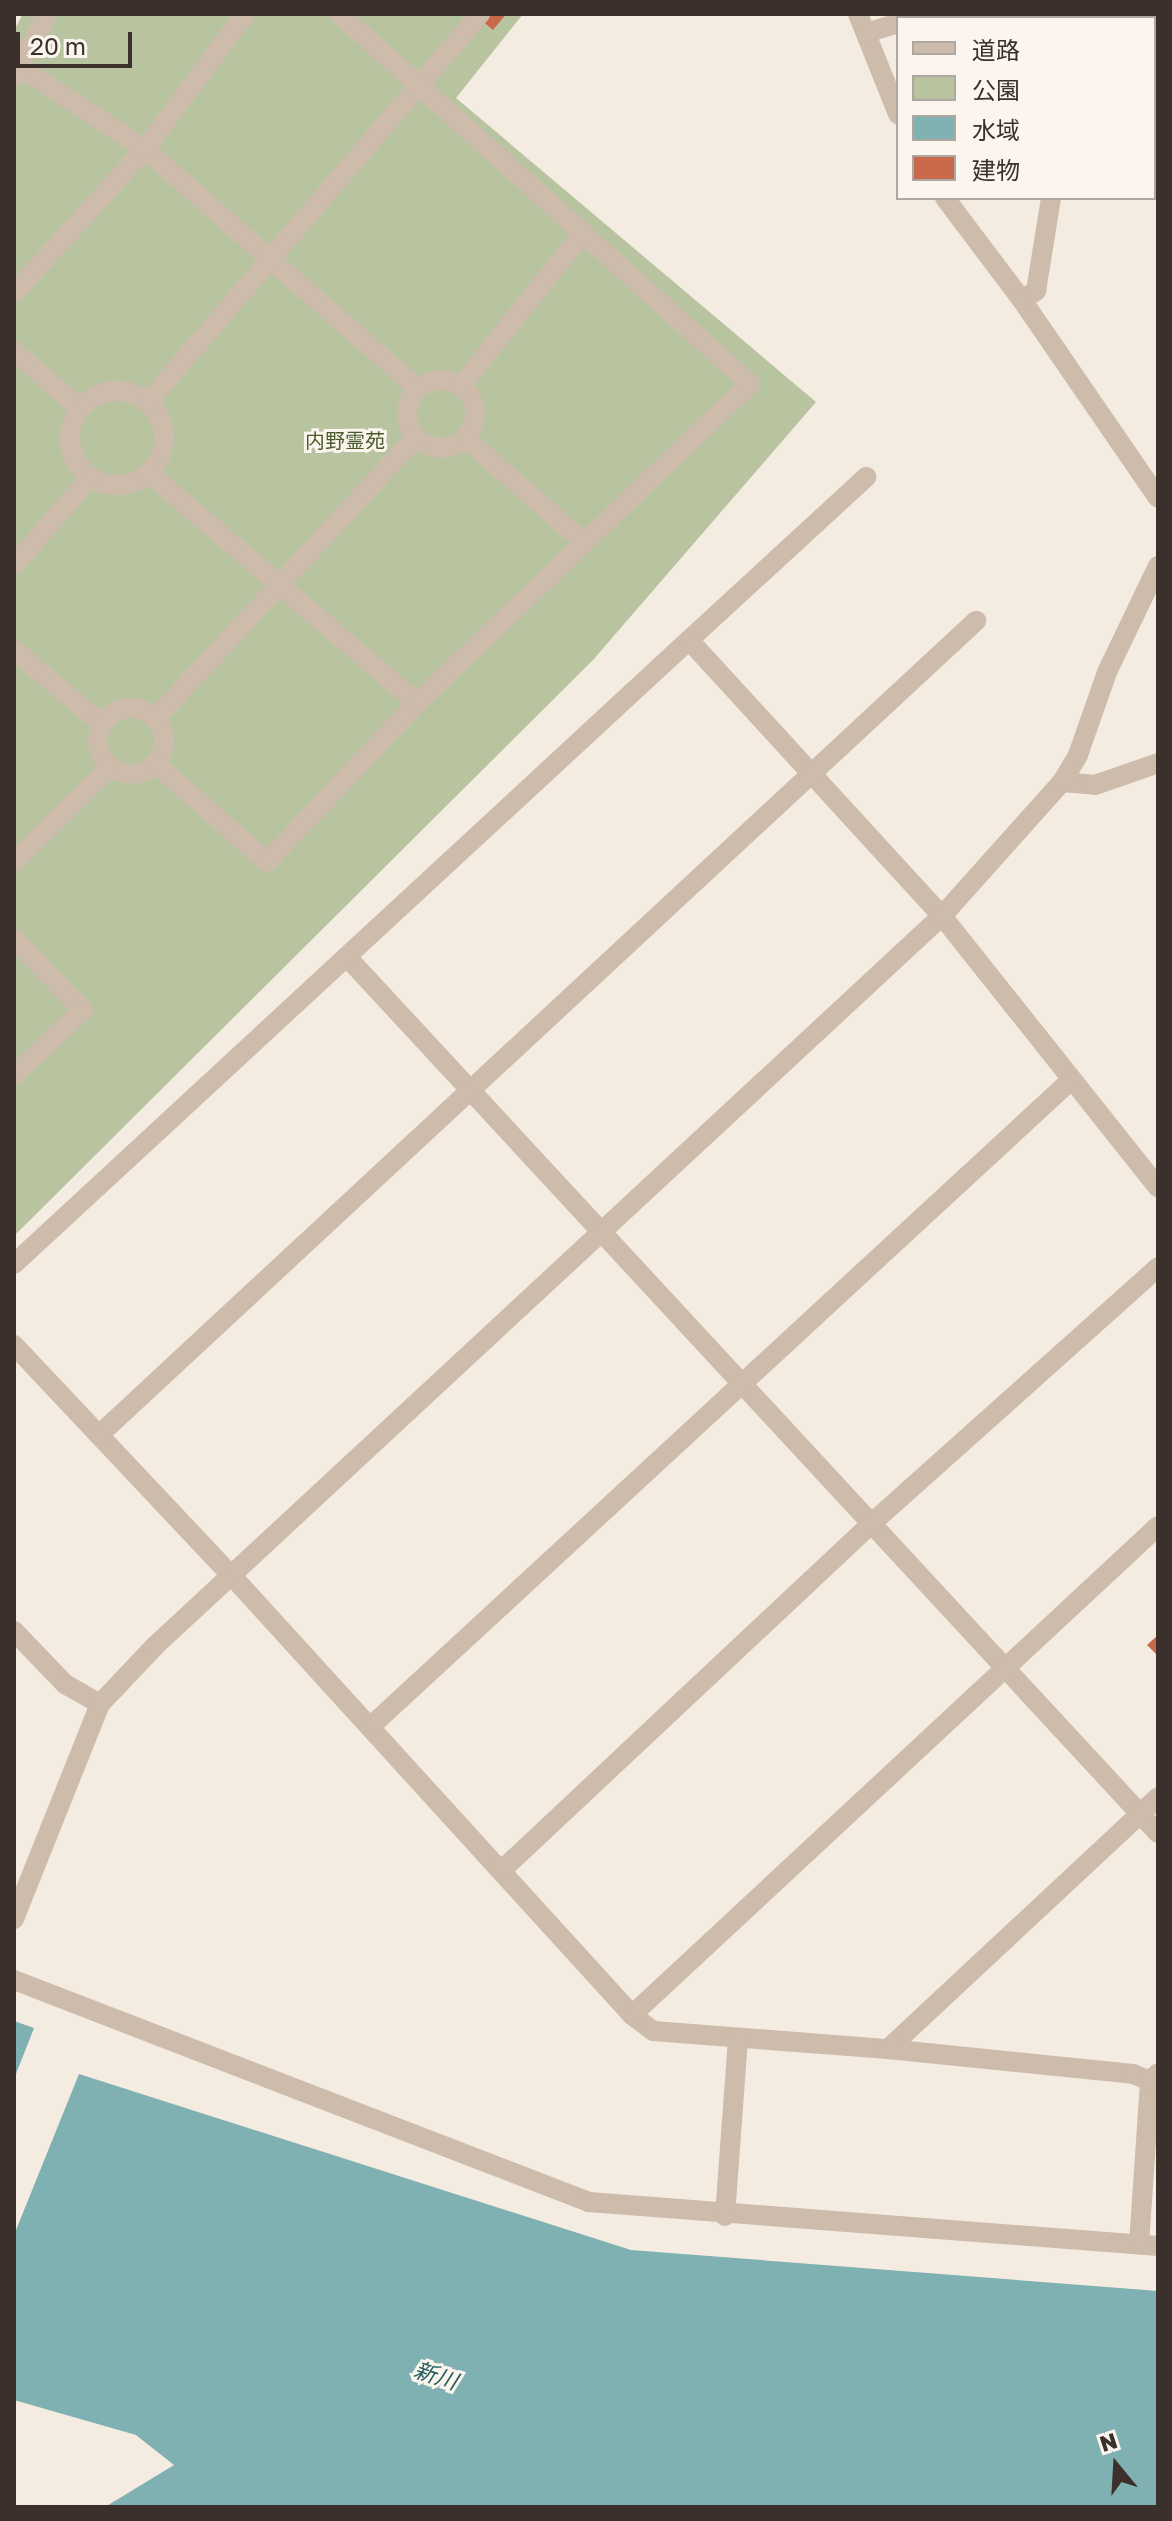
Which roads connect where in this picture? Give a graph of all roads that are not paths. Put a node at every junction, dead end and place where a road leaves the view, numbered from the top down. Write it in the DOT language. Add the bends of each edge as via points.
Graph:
graph roads {
  1 [pos="47,14"];
  2 [pos="245,14"];
  3 [pos="340,14"];
  4 [pos="480,14"];
  5 [pos="896,23"];
  6 [pos="862,24"];
  7 [pos="17,72"];
  8 [pos="418,87"];
  9 [pos="896,109"];
  10 [pos="145,149"];
  11 [pos="947,200"];
  12 [pos="1051,200"];
  13 [pos="582,234"];
  14 [pos="268,261"];
  15 [pos="14,293"];
  16 [pos="1022,300"];
  17 [pos="14,351"];
  18 [pos="461,386"];
  19 [pos="418,389"];
  20 [pos="148,402"];
  21 [pos="80,409"];
  22 [pos="416,437"];
  23 [pos="465,438"];
  24 [pos="149,473"];
  25 [pos="866,477"];
  26 [pos="90,478"];
  27 [pos="1158,498"];
  28 [pos="584,542"];
  29 [pos="14,565"];
  30 [pos="1158,566"];
  31 [pos="281,586"];
  32 [pos="976,621"];
  33 [pos="689,640"];
  34 [pos="14,650"];
  35 [pos="417,703"];
  36 [pos="155,719"];
  37 [pos="102,724"];
  38 [pos="155,763"];
  39 [pos="1158,763"];
  40 [pos="110,767"];
  41 [pos="811,774"];
  42 [pos="1062,782"];
  43 [pos="14,862"];
  44 [pos="942,916"];
  45 [pos="14,939"];
  46 [pos="347,957"];
  47 [pos="14,1075"];
  48 [pos="1070,1081"];
  49 [pos="473,1090"];
  50 [pos="1158,1188"];
  51 [pos="603,1230"];
  52 [pos="14,1264"];
  53 [pos="1158,1267"];
  54 [pos="14,1345"];
  55 [pos="742,1383"];
  56 [pos="99,1435"];
  57 [pos="872,1523"];
  58 [pos="1158,1526"];
  59 [pos="232,1576"];
  60 [pos="14,1631"];
  61 [pos="1003,1666"];
  62 [pos="100,1704"];
  63 [pos="370,1727"];
  64 [pos="1158,1797"];
  65 [pos="1140,1814"];
  66 [pos="1158,1833"];
  67 [pos="502,1870"];
  68 [pos="14,1919"];
  69 [pos="14,1980"];
  70 [pos="632,2015"];
  71 [pos="738,2038"];
  72 [pos="888,2049"];
  73 [pos="1154,2077"];
  74 [pos="725,2216"];
  75 [pos="1149,2245"];
  1 -- 7 [label="street"];
  2 -- 10 [label="street"];
  3 -- 8 [label="street"];
  4 -- 8 [label="street"];
  5 -- 6 [label="street"];
  6 -- 9 [label="street"];
  7 -- 10 [label="street"];
  8 -- 13 [label="street"];
  8 -- 14 [label="street"];
  10 -- 14 [label="street"];
  10 -- 15 [label="street"];
  11 -- 16 [label="street"];
  12 -- 16 [label="street" via="1036,291"];
  13 -- 18 [label="street"];
  13 -- 28 [label="street" via="750,384"];
  14 -- 19 [label="street"];
  14 -- 20 [label="street"];
  16 -- 27 [label="street"];
  17 -- 21 [label="street"];
  18 -- 19 [label="street" via="442,380"];
  18 -- 23 [label="street" via="475,414"];
  19 -- 22 [label="street" via="407,413"];
  20 -- 21 [label="street" via="116,391 100,393"];
  20 -- 24 [label="street" via="164,431 164,447"];
  21 -- 26 [label="street" via="69,432 70,450"];
  22 -- 23 [label="street" via="440,448"];
  22 -- 31 [label="street"];
  23 -- 28 [label="street"];
  24 -- 26 [label="street" via="121,486"];
  24 -- 31 [label="street"];
  25 -- 33 [label="street"];
  26 -- 29 [label="street"];
  28 -- 35 [label="street"];
  30 -- 42 [label="street"];
  31 -- 35 [label="street"];
  31 -- 36 [label="street"];
  32 -- 41 [label="street"];
  33 -- 41 [label="street"];
  33 -- 46 [label="street"];
  34 -- 37 [label="street"];
  35 -- 38 [label="street" via="267,862"];
  36 -- 37 [label="street" via="134,708 121,710"];
  36 -- 38 [label="street" via="163,746"];
  37 -- 40 [label="street" via="97,742"];
  38 -- 40 [label="street" via="138,773"];
  39 -- 42 [label="street" via="1095,785"];
  40 -- 43 [label="street"];
  41 -- 44 [label="street"];
  41 -- 49 [label="street"];
  42 -- 44 [label="street"];
  44 -- 48 [label="street"];
  44 -- 51 [label="street"];
  45 -- 47 [label="street" via="83,1010"];
  46 -- 49 [label="street"];
  46 -- 52 [label="street"];
  48 -- 50 [label="street"];
  48 -- 55 [label="street"];
  49 -- 51 [label="street"];
  49 -- 56 [label="street"];
  51 -- 55 [label="street"];
  51 -- 59 [label="street"];
  53 -- 57 [label="street"];
  54 -- 56 [label="street"];
  55 -- 57 [label="street"];
  55 -- 63 [label="street"];
  56 -- 59 [label="street"];
  57 -- 61 [label="street"];
  57 -- 67 [label="street"];
  58 -- 61 [label="street"];
  59 -- 62 [label="street"];
  59 -- 63 [label="street"];
  60 -- 62 [label="street" via="65,1684"];
  61 -- 65 [label="street"];
  61 -- 70 [label="street"];
  62 -- 68 [label="street"];
  63 -- 67 [label="street"];
  64 -- 65 [label="street"];
  65 -- 66 [label="street"];
  65 -- 72 [label="street"];
  67 -- 70 [label="street"];
  69 -- 74 [label="street" via="589,2202"];
  70 -- 71 [label="street" via="653,2031"];
  71 -- 72 [label="street"];
  71 -- 74 [label="street"];
  72 -- 73 [label="street"];
  73 -- 75 [label="street"];
  74 -- 75 [label="street"];
}
